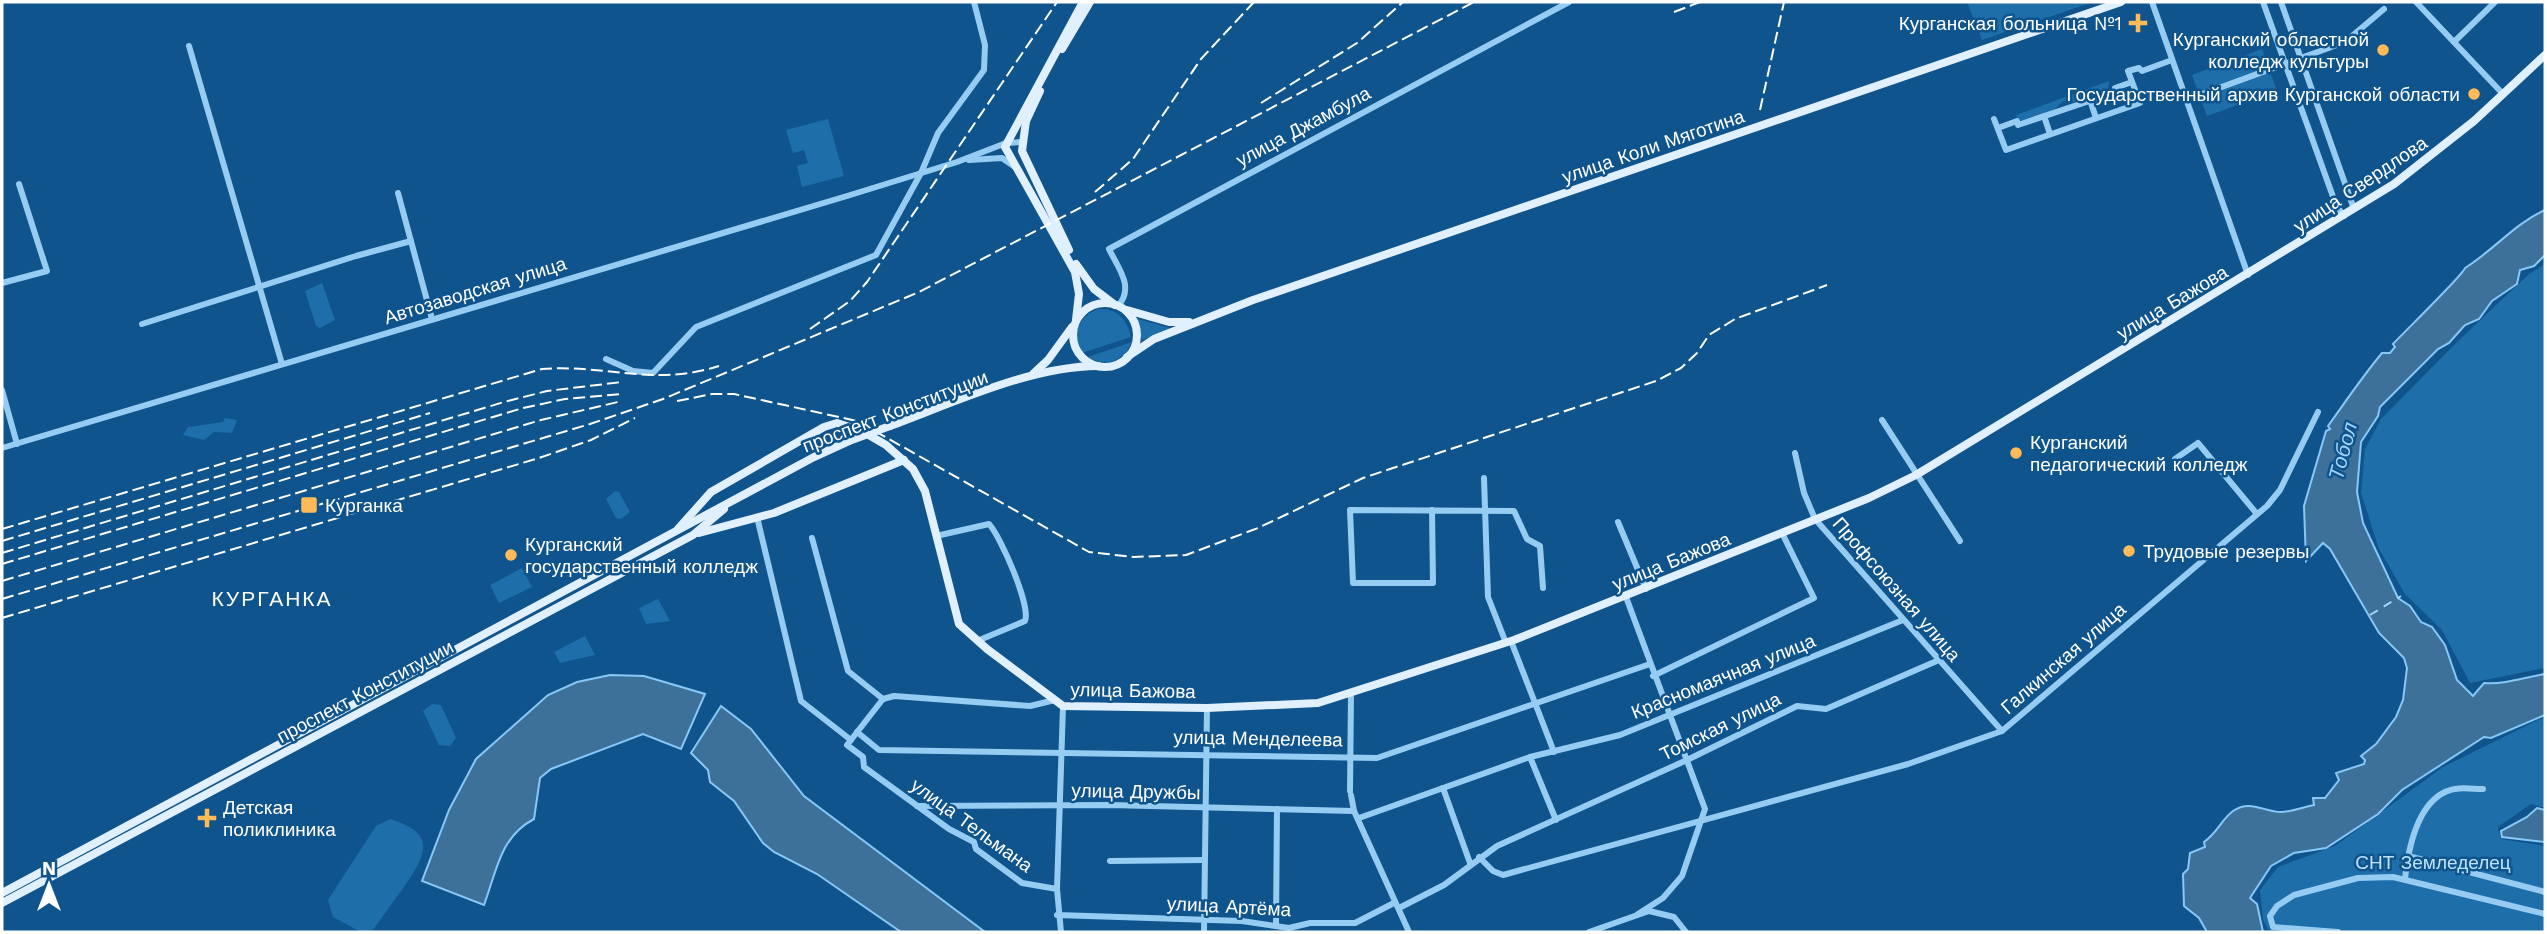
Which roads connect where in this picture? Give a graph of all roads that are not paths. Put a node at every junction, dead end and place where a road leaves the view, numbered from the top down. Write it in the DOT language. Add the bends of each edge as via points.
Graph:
graph roads {
  1 [pos="974,2"];
  2 [pos="1083,2"];
  3 [pos="1090,2"];
  4 [pos="1569,2"];
  5 [pos="2120,2"];
  6 [pos="2152,2"];
  7 [pos="2263,2"];
  8 [pos="2281,2"];
  9 [pos="2416,2"];
  10 [pos="2495,2"];
  11 [pos="2384,9"];
  12 [pos="2454,42"];
  13 [pos="189,46"];
  14 [pos="2545,55"];
  15 [pos="2302,58"];
  16 [pos="2172,60"];
  17 [pos="2285,64"];
  18 [pos="2132,82"];
  19 [pos="2503,94"];
  20 [pos="2090,100"];
  21 [pos="2186,100"];
  22 [pos="2044,116"];
  23 [pos="2096,118"];
  24 [pos="1994,119"];
  25 [pos="1998,128"];
  26 [pos="2050,134"];
  27 [pos="1021,142"];
  28 [pos="1002,144"];
  29 [pos="957,162"];
  30 [pos="1018,171"];
  31 [pos="921,173"];
  32 [pos="19,184"];
  33 [pos="398,194"];
  34 [pos="2350,197"];
  35 [pos="2336,205"];
  36 [pos="2354,209"];
  37 [pos="2344,216"];
  38 [pos="411,242"];
  39 [pos="2248,275"];
  40 [pos="2,284"];
  41 [pos="258,286"];
  42 [pos="1118,306"];
  43 [pos="432,319"];
  44 [pos="1196,321"];
  45 [pos="1075,322"];
  46 [pos="142,324"];
  47 [pos="1127,358"];
  48 [pos="606,359"];
  49 [pos="282,364"];
  50 [pos="1098,366"];
  51 [pos="1030,377"];
  52 [pos="2,390"];
  53 [pos="2318,412"];
  54 [pos="1882,420"];
  55 [pos="17,444"];
  56 [pos="2,448"];
  57 [pos="1795,453"];
  58 [pos="904,460"];
  59 [pos="2177,463"];
  60 [pos="1916,475"];
  61 [pos="1484,478"];
  62 [pos="735,500"];
  63 [pos="1432,510"];
  64 [pos="1485,511"];
  65 [pos="2257,514"];
  66 [pos="757,517"];
  67 [pos="747,518"];
  68 [pos="1815,519"];
  69 [pos="1618,522"];
  70 [pos="678,529"];
  71 [pos="1782,533"];
  72 [pos="693,535"];
  73 [pos="936,536"];
  74 [pos="813,538"];
  75 [pos="1960,541"];
  76 [pos="654,542"];
  77 [pos="661,551"];
  78 [pos="1543,587"];
  79 [pos="1646,589"];
  80 [pos="1626,597"];
  81 [pos="1903,620"];
  82 [pos="977,642"];
  83 [pos="1508,642"];
  84 [pos="1939,660"];
  85 [pos="425,664"];
  86 [pos="1650,664"];
  87 [pos="430,674"];
  88 [pos="1653,676"];
  89 [pos="1351,694"];
  90 [pos="883,699"];
  91 [pos="1055,700"];
  92 [pos="1536,705"];
  93 [pos="1063,706"];
  94 [pos="1207,708"];
  95 [pos="1670,717"];
  96 [pos="2002,731"];
  97 [pos="857,732"];
  98 [pos="278,742"];
  99 [pos="849,742"];
  100 [pos="284,752"];
  101 [pos="1062,753"];
  102 [pos="1553,753"];
  103 [pos="1206,754"];
  104 [pos="1349,755"];
  105 [pos="1530,757"];
  106 [pos="1687,760"];
  107 [pos="209,780"];
  108 [pos="1443,788"];
  109 [pos="214,789"];
  110 [pos="2483,789"];
  111 [pos="1062,805"];
  112 [pos="917,806"];
  113 [pos="1205,807"];
  114 [pos="1277,808"];
  115 [pos="1354,811"];
  116 [pos="1359,818"];
  117 [pos="1704,818"];
  118 [pos="1556,820"];
  119 [pos="97,846"];
  120 [pos="2408,856"];
  121 [pos="1479,857"];
  122 [pos="1204,860"];
  123 [pos="1110,861"];
  124 [pos="1470,863"];
  125 [pos="2405,879"];
  126 [pos="1057,889"];
  127 [pos="2545,892"];
  128 [pos="3,897"];
  129 [pos="1396,905"];
  130 [pos="2545,914"];
  131 [pos="1057,915"];
  132 [pos="1638,915"];
  133 [pos="1204,921"];
  134 [pos="1276,926"];
  135 [pos="1061,932"];
  136 [pos="1204,932"];
  137 [pos="1409,932"];
  138 [pos="1590,932"];
  139 [pos="1686,932"];
  140 [pos="2338,932"];
  1 -- 31 [label="street" via="985,45 984,70 939,133"];
  2 -- 28 [label="main road" via="1013,132"];
  3 -- 27 [label="main road" via="1026,121"];
  4 -- 42 [label="street, улица Джамбула" via="1109,248 1127,286"];
  5 -- 44 [label="main road, улица Коли Мяготина"];
  6 -- 16 [label="street"];
  7 -- 17 [label="street"];
  8 -- 15 [label="street"];
  9 -- 12 [label="street"];
  10 -- 12 [label="street"];
  11 -- 15 [label="street" via="2356,35"];
  12 -- 19 [label="street"];
  13 -- 41 [label="street"];
  14 -- 19 [label="main road, улица Свердлова"];
  15 -- 17 [label="street"];
  15 -- 34 [label="street"];
  16 -- 18 [label="street" via="2128,71"];
  16 -- 21 [label="street"];
  17 -- 21 [label="street"];
  17 -- 35 [label="street"];
  18 -- 20 [label="street"];
  18 -- 23 [label="street" via="2140,103"];
  19 -- 36 [label="main road, улица Свердлова" via="2424,163"];
  20 -- 22 [label="street"];
  20 -- 23 [label="street"];
  21 -- 39 [label="street"];
  22 -- 25 [label="street"];
  22 -- 26 [label="street"];
  23 -- 26 [label="street"];
  24 -- 25 [label="street"];
  25 -- 26 [label="street" via="2006,150"];
  27 -- 28 [label="street"];
  27 -- 42 [label="main road" via="1074,261 1094,289"];
  28 -- 29 [label="street"];
  28 -- 30 [label="main road"];
  29 -- 30 [label="street" via="1002,158"];
  29 -- 31 [label="street, Автозаводская улица"];
  30 -- 45 [label="main road" via="1075,272 1079,294"];
  31 -- 43 [label="street, Автозаводская улица"];
  31 -- 48 [label="street" via="877,253 868,260 696,327 653,373 633,371"];
  32 -- 40 [label="street" via="47,271"];
  33 -- 38 [label="street"];
  34 -- 35 [label="street"];
  34 -- 36 [label="street"];
  35 -- 37 [label="street"];
  36 -- 37 [label="main road, улица Свердлова"];
  37 -- 39 [label="main road, улица Свердлова"];
  38 -- 41 [label="street"];
  38 -- 43 [label="street"];
  39 -- 60 [label="main road, улица Бажова"];
  41 -- 46 [label="street"];
  41 -- 49 [label="street"];
  42 -- 44 [label="main road, улица Коли Мяготина" via="1169,322"];
  42 -- 45 [label="main road" via="1096,304"];
  42 -- 47 [label="main road" via="1132,319 1136,334"];
  43 -- 49 [label="street, Автозаводская улица"];
  44 -- 47 [label="main road, улица Коли Мяготина" via="1149,341"];
  45 -- 50 [label="main road" via="1073,340 1078,352"];
  45 -- 51 [label="main road, проспект Конституции"];
  47 -- 50 [label="main road"];
  49 -- 55 [label="street, Автозаводская улица"];
  50 -- 51 [label="main road, проспект Конституции"];
  51 -- 62 [label="main road, проспект Конституции, bridge" via="849,441"];
  52 -- 55 [label="street"];
  53 -- 65 [label="street, Галкинская улица" via="2280,490"];
  54 -- 60 [label="street"];
  55 -- 56 [label="street, Автозаводская улица"];
  57 -- 68 [label="street, Профсоюзная улица"];
  58 -- 66 [label="main road"];
  58 -- 70 [label="main road" via="862,431 829,425 711,492"];
  58 -- 73 [label="main road, улица Бажова" via="922,484"];
  59 -- 65 [label="street" via="2181,453 2198,443"];
  60 -- 68 [label="main road, улица Бажова"];
  60 -- 75 [label="street"];
  61 -- 64 [label="street"];
  62 -- 67 [label="main road" via="732,516"];
  62 -- 70 [label="main road, проспект Конституции"];
  62 -- 72 [label="main road, проспект Конституции"];
  63 -- 63 [label="street" via="1433,583 1353,583 1350,510"];
  63 -- 64 [label="street"];
  64 -- 78 [label="street" via="1514,511 1527,539 1540,546"];
  64 -- 83 [label="street" via="1488,597"];
  65 -- 96 [label="street, Галкинская улица"];
  66 -- 67 [label="main road"];
  66 -- 99 [label="street, улица Тельмана" via="802,701"];
  67 -- 72 [label="main road"];
  68 -- 71 [label="main road, улица Бажова"];
  68 -- 81 [label="street, Профсоюзная улица"];
  69 -- 79 [label="street"];
  70 -- 76 [label="main road, проспект Конституции"];
  71 -- 79 [label="main road, улица Бажова"];
  71 -- 88 [label="street" via="1814,598"];
  72 -- 77 [label="main road, проспект Конституции"];
  73 -- 82 [label="main road, улица Бажова" via="958,624"];
  73 -- 82 [label="street" via="989,524 997,532 1020,587 1025,621"];
  74 -- 90 [label="street" via="848,671"];
  76 -- 77 [label="main road"];
  76 -- 85 [label="main road, проспект Конституции"];
  77 -- 87 [label="main road, проспект Конституции"];
  79 -- 80 [label="main road, улица Бажова"];
  80 -- 83 [label="main road, улица Бажова"];
  80 -- 86 [label="street"];
  81 -- 84 [label="street, Профсоюзная улица"];
  81 -- 95 [label="street, Красномаячная улица"];
  82 -- 91 [label="main road, улица Бажова"];
  83 -- 89 [label="main road, улица Бажова"];
  83 -- 92 [label="street"];
  84 -- 96 [label="street, Профсоюзная улица"];
  84 -- 106 [label="street, Томская улица" via="1826,709 1797,706"];
  85 -- 87 [label="main road"];
  85 -- 98 [label="main road, проспект Конституции"];
  86 -- 88 [label="street"];
  86 -- 92 [label="street, улица Менделеева"];
  87 -- 100 [label="main road, проспект Конституции"];
  88 -- 95 [label="street"];
  89 -- 94 [label="main road, улица Бажова" via="1307,705"];
  89 -- 104 [label="street"];
  90 -- 91 [label="street, улица Бажова" via="894,696 1030,706"];
  90 -- 97 [label="street"];
  91 -- 93 [label="main road, улица Бажова"];
  92 -- 102 [label="street"];
  92 -- 104 [label="street, улица Менделеева" via="1377,758"];
  93 -- 94 [label="main road, улица Бажова"];
  93 -- 101 [label="street"];
  94 -- 103 [label="street"];
  95 -- 102 [label="street, Красномаячная улица"];
  95 -- 106 [label="street"];
  96 -- 117 [label="street, Галкинская улица" via="1908,764"];
  97 -- 99 [label="street"];
  97 -- 101 [label="street, улица Менделеева" via="878,750"];
  98 -- 100 [label="main road"];
  98 -- 107 [label="main road, проспект Конституции"];
  99 -- 112 [label="street, улица Тельмана" via="863,757 864,766"];
  100 -- 109 [label="main road, проспект Конституции"];
  101 -- 103 [label="street, улица Менделеева"];
  101 -- 111 [label="street"];
  102 -- 105 [label="street"];
  103 -- 104 [label="street, улица Менделеева"];
  103 -- 113 [label="street"];
  104 -- 115 [label="street"];
  105 -- 108 [label="street"];
  105 -- 118 [label="street"];
  106 -- 117 [label="street"];
  106 -- 118 [label="street, Томская улица"];
  107 -- 109 [label="main road"];
  107 -- 119 [label="main road, проспект Конституции"];
  108 -- 116 [label="street"];
  108 -- 124 [label="street"];
  109 -- 119 [label="main road, проспект Конституции"];
  110 -- 120 [label="street" via="2456,789 2435,799 2419,823"];
  111 -- 112 [label="street, улица Дружбы"];
  111 -- 113 [label="street, улица Дружбы"];
  111 -- 126 [label="street"];
  112 -- 126 [label="street, улица Тельмана" via="968,838 1022,883"];
  113 -- 114 [label="street, улица Дружбы"];
  113 -- 122 [label="street"];
  114 -- 115 [label="street, улица Дружбы"];
  114 -- 134 [label="street"];
  115 -- 116 [label="street"];
  116 -- 129 [label="street"];
  117 -- 121 [label="street, Галкинская улица" via="1503,875"];
  117 -- 132 [label="street" via="1682,876 1663,898"];
  118 -- 121 [label="street, улица Артёма"];
  119 -- 128 [label="main road, проспект Конституции"];
  120 -- 125 [label="street"];
  120 -- 127 [label="street"];
  121 -- 124 [label="street, улица Артёма"];
  122 -- 123 [label="street"];
  122 -- 133 [label="street"];
  124 -- 129 [label="street, улица Артёма" via="1444,885"];
  125 -- 130 [label="street"];
  125 -- 140 [label="street" via="2358,878 2326,885 2286,900 2270,916 2273,927"];
  126 -- 131 [label="street"];
  129 -- 134 [label="street, улица Артёма" via="1355,923"];
  129 -- 137 [label="street"];
  131 -- 133 [label="street, улица Артёма"];
  131 -- 135 [label="street"];
  132 -- 138 [label="street"];
  132 -- 139 [label="street" via="1649,911 1674,917"];
  133 -- 134 [label="street, улица Артёма"];
  133 -- 136 [label="street"];
}
